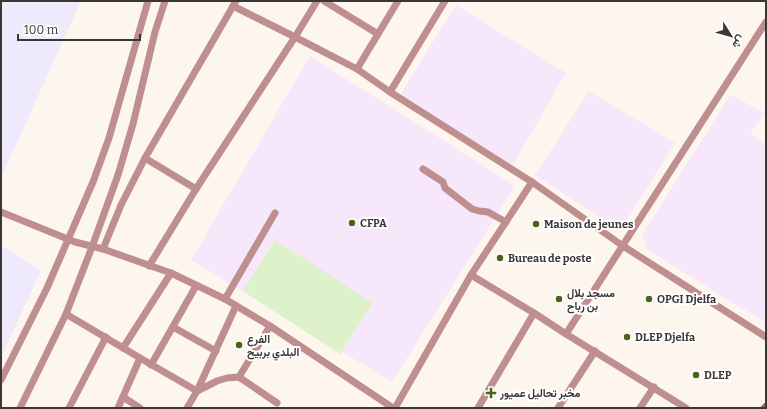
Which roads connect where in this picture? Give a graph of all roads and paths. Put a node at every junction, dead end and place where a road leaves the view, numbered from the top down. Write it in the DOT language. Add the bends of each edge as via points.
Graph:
graph roads {
  1 [pos="148,1"];
  2 [pos="164,1"];
  3 [pos="317,1"];
  4 [pos="324,1"];
  5 [pos="398,1"];
  6 [pos="445,1"];
  7 [pos="234,3"];
  8 [pos="766,22"];
  9 [pos="378,34"];
  10 [pos="295,37"];
  11 [pos="356,69"];
  12 [pos="390,92"];
  13 [pos="145,158"];
  14 [pos="423,169"];
  15 [pos="532,182"];
  16 [pos="196,189"];
  17 [pos="1,212"];
  18 [pos="275,214"];
  19 [pos="506,222"];
  20 [pos="72,241"];
  21 [pos="89,246"];
  22 [pos="623,246"];
  23 [pos="103,249"];
  24 [pos="149,266"];
  25 [pos="171,273"];
  26 [pos="471,275"];
  27 [pos="196,286"];
  28 [pos="224,300"];
  29 [pos="236,306"];
  30 [pos="534,313"];
  31 [pos="66,314"];
  32 [pos="270,326"];
  33 [pos="173,327"];
  34 [pos="566,334"];
  35 [pos="106,337"];
  36 [pos="766,337"];
  37 [pos="123,348"];
  38 [pos="216,351"];
  39 [pos="595,351"];
  40 [pos="140,358"];
  41 [pos="151,365"];
  42 [pos="239,377"];
  43 [pos="1,380"];
  44 [pos="654,387"];
  45 [pos="197,391"];
  46 [pos="123,397"];
  47 [pos="277,403"];
  48 [pos="20,408"];
  49 [pos="69,408"];
  50 [pos="118,408"];
  51 [pos="140,408"];
  52 [pos="187,408"];
  53 [pos="394,408"];
  54 [pos="478,408"];
  55 [pos="558,408"];
  56 [pos="640,408"];
  57 [pos="686,408"];
  1 -- 20 [label="street" via="109,138"];
  2 -- 21 [label="street" via="120,168"];
  3 -- 10 [label="street"];
  4 -- 9 [label="street"];
  5 -- 9 [label="street"];
  6 -- 12 [label="street"];
  7 -- 10 [label="street"];
  7 -- 13 [label="street"];
  8 -- 22 [label="street"];
  9 -- 11 [label="street"];
  10 -- 11 [label="street"];
  10 -- 16 [label="street"];
  11 -- 12 [label="street"];
  12 -- 15 [label="street"];
  13 -- 16 [label="street"];
  13 -- 23 [label="street" via="121,205"];
  14 -- 19 [label="street" via="443,182 445,188 472,209 488,212"];
  15 -- 19 [label="street"];
  15 -- 22 [label="street"];
  16 -- 24 [label="street"];
  17 -- 20 [label="street"];
  18 -- 28 [label="street"];
  19 -- 26 [label="street"];
  20 -- 21 [label="street"];
  20 -- 43 [label="street"];
  21 -- 23 [label="street"];
  21 -- 31 [label="street"];
  22 -- 34 [label="street"];
  22 -- 36 [label="street"];
  23 -- 24 [label="street"];
  24 -- 25 [label="street"];
  25 -- 27 [label="street"];
  25 -- 37 [label="street"];
  26 -- 30 [label="street"];
  26 -- 53 [label="street"];
  27 -- 28 [label="street"];
  27 -- 33 [label="street"];
  28 -- 29 [label="street"];
  29 -- 32 [label="street"];
  29 -- 38 [label="street"];
  30 -- 34 [label="street"];
  30 -- 54 [label="street"];
  31 -- 35 [label="street"];
  31 -- 48 [label="street"];
  32 -- 42 [label="street"];
  32 -- 53 [label="street"];
  33 -- 38 [label="street"];
  33 -- 41 [label="street"];
  34 -- 39 [label="street"];
  35 -- 37 [label="street"];
  35 -- 49 [label="street"];
  37 -- 40 [label="street"];
  38 -- 45 [label="street"];
  39 -- 44 [label="street"];
  39 -- 55 [label="street"];
  40 -- 41 [label="street"];
  40 -- 46 [label="street"];
  41 -- 45 [label="street"];
  42 -- 45 [label="street" via="217,381"];
  42 -- 47 [label="street"];
  44 -- 56 [label="street"];
  44 -- 57 [label="street"];
  45 -- 52 [label="street"];
  46 -- 50 [label="street"];
  46 -- 51 [label="street"];
}
